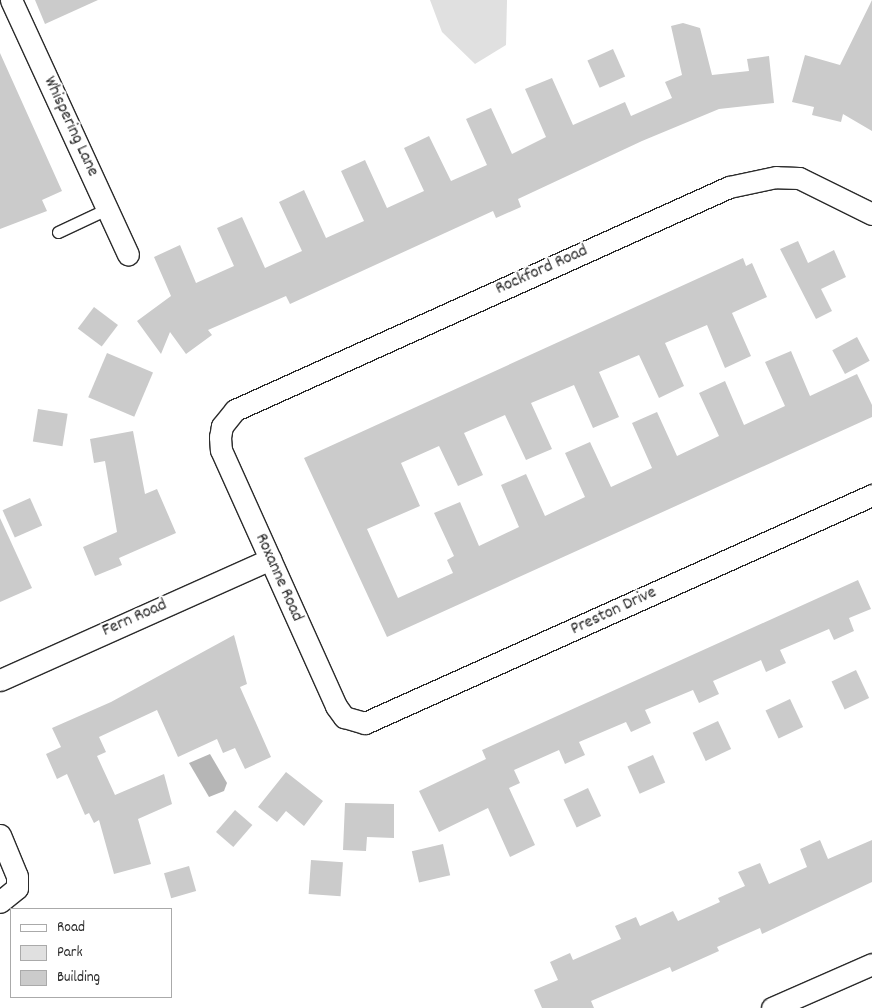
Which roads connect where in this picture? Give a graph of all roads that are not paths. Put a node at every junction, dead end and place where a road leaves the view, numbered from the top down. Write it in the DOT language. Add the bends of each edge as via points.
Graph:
graph roads {
  1 [pos="11,0"];
  2 [pos="107,209"];
  3 [pos="872,214"];
  4 [pos="58,232"];
  5 [pos="128,254"];
  6 [pos="222,426"];
  7 [pos="872,495"];
  8 [pos="270,559"];
  9 [pos="0,680"];
  10 [pos="354,722"];
  11 [pos="0,835"];
  12 [pos="0,902"];
  13 [pos="872,964"];
  14 [pos="772,1008"];
  1 -- 2 [label="street, Whispering Lane"];
  2 -- 4 [label="lane"];
  2 -- 5 [label="street, Whispering Lane"];
  3 -- 6 [label="street, Rockford Road" via="799,178 750,180 710,194 235,410"];
  6 -- 8 [label="street, Roxanne Road" via="221,450"];
  7 -- 10 [label="street, Preston Drive" via="376,721"];
  8 -- 9 [label="street, Fern Road"];
  8 -- 10 [label="street, Roxanne Road" via="336,706"];
  11 -- 12 [label="street" via="17,876 16,888"];
  13 -- 14 [label="street"];
}
